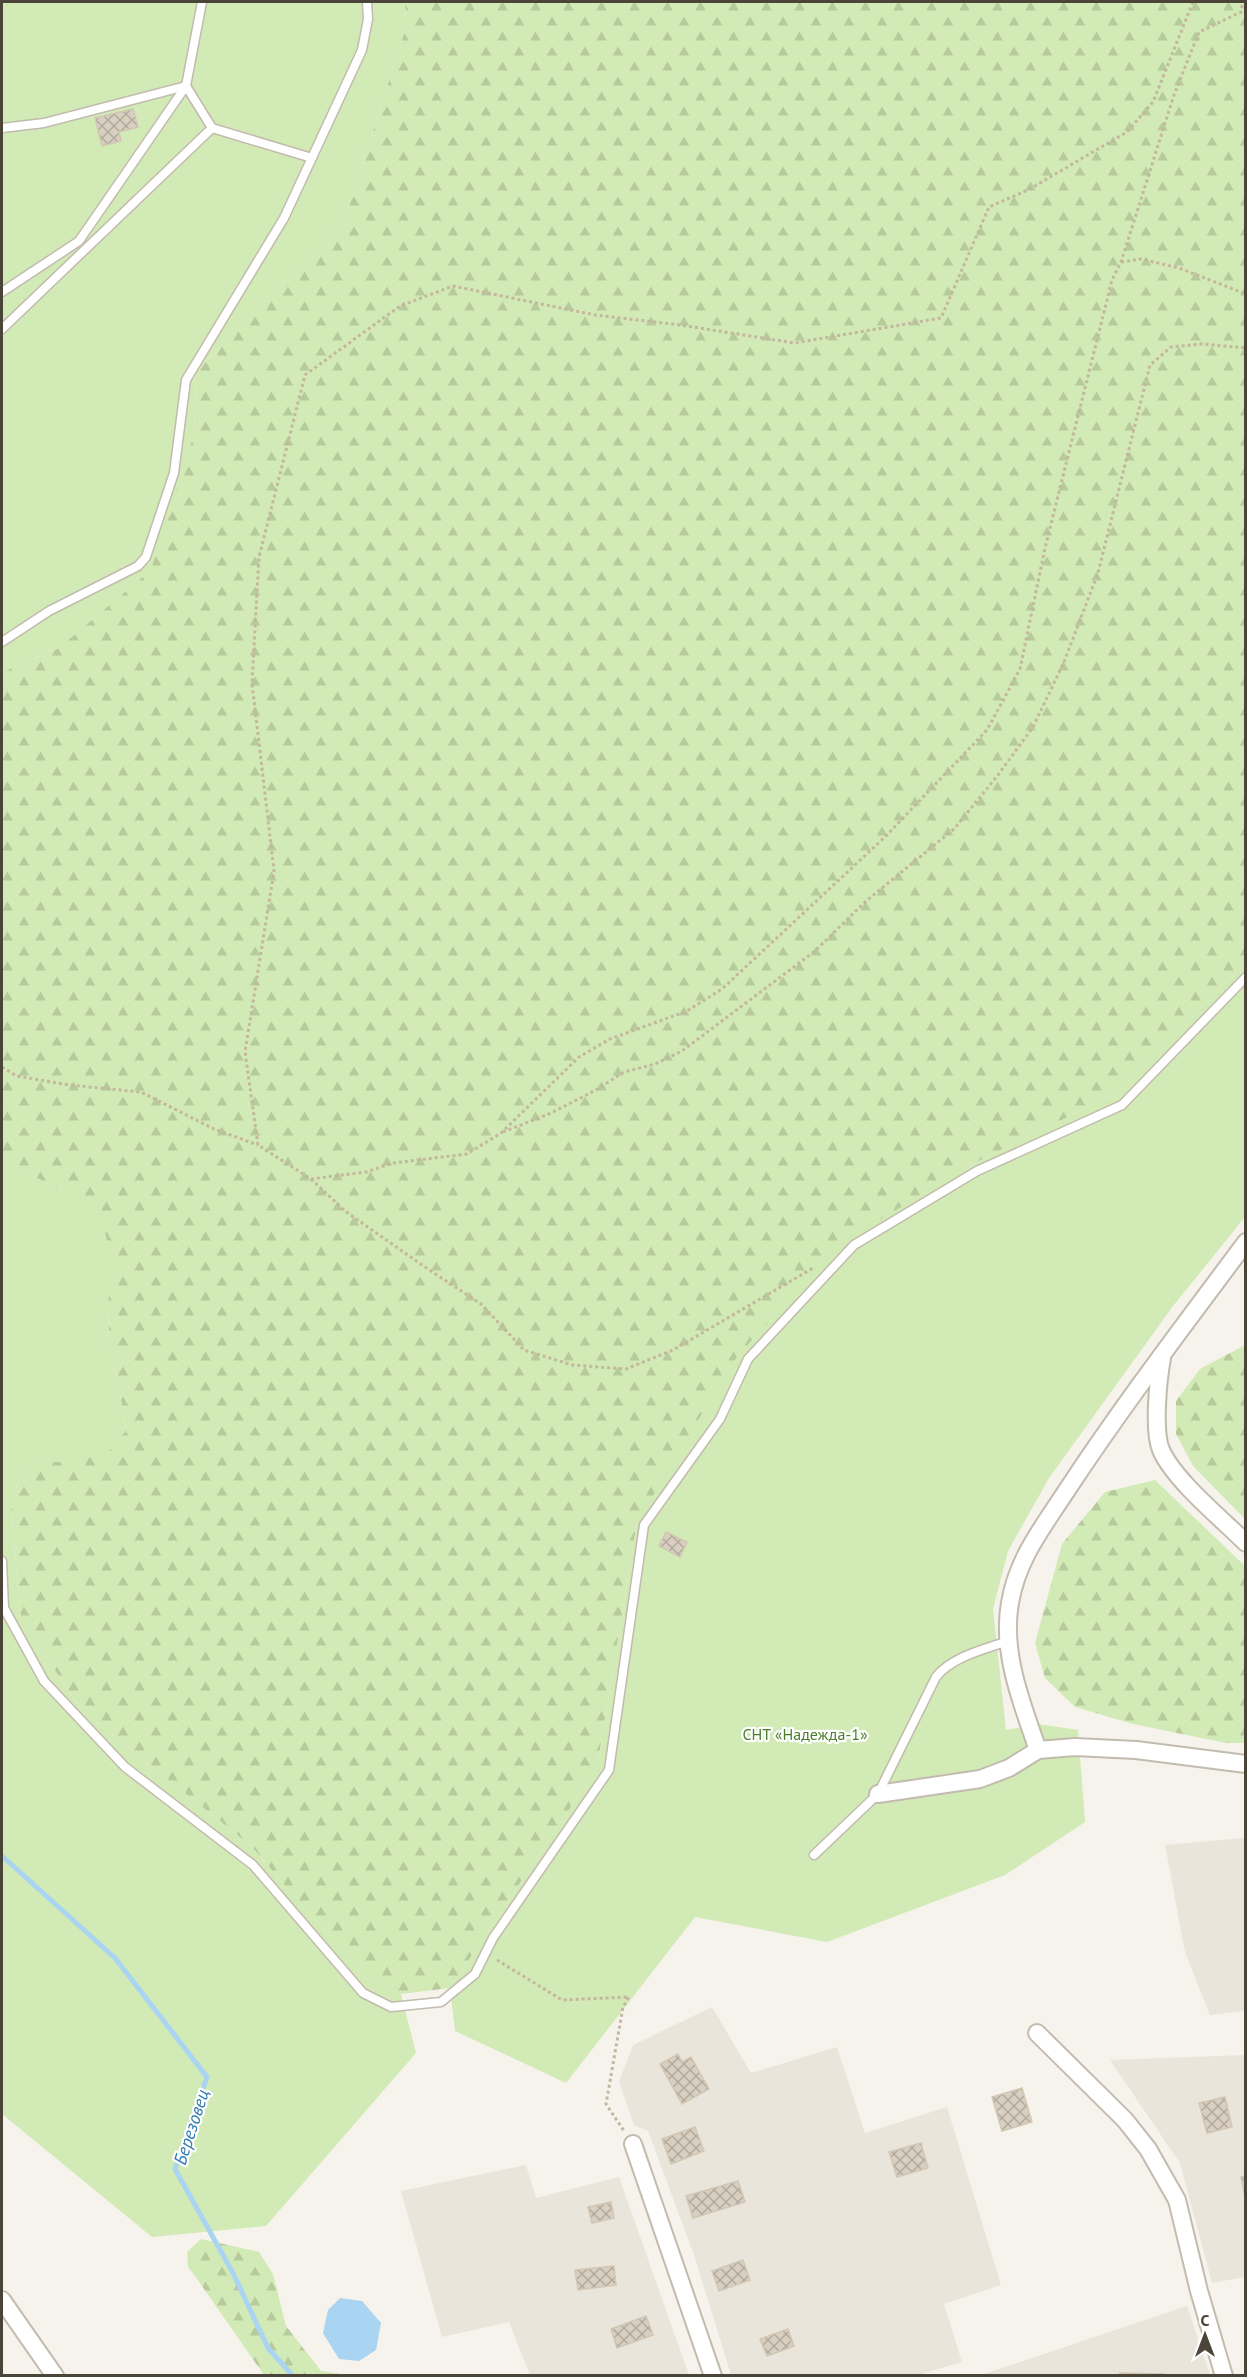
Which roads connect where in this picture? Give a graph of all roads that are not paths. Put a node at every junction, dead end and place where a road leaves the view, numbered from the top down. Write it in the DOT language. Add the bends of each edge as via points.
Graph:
graph roads {
  1 [pos="202,2"];
  2 [pos="367,2"];
  3 [pos="186,86"];
  4 [pos="2,128"];
  5 [pos="212,128"];
  6 [pos="312,158"];
  7 [pos="2,292"];
  8 [pos="2,329"];
  9 [pos="2,642"];
  10 [pos="1245,977"];
  11 [pos="1245,1242"];
  12 [pos="1163,1355"];
  13 [pos="1245,1543"];
  14 [pos="2,1561"];
  15 [pos="1008,1641"];
  16 [pos="1038,1749"];
  17 [pos="1245,1764"];
  18 [pos="878,1794"];
  19 [pos="814,1855"];
  20 [pos="1036,2033"];
  21 [pos="633,2144"];
  22 [pos="2,2300"];
  23 [pos="55,2376"];
  24 [pos="713,2376"];
  25 [pos="1224,2376"];
  1 -- 3 [label="lane"];
  2 -- 6 [label="lane" via="362,50"];
  3 -- 4 [label="lane" via="44,123"];
  3 -- 5 [label="lane"];
  3 -- 7 [label="lane" via="79,241"];
  5 -- 6 [label="lane"];
  5 -- 8 [label="lane"];
  6 -- 9 [label="lane" via="284,218 186,380 174,472 146,557 138,566 49,611"];
  10 -- 14 [label="lane" via="1122,1105 977,1171 854,1245 748,1359 720,1419 644,1525 609,1770 493,1938 475,1974 441,2002 392,2007 363,1993 253,1865 125,1767 44,1681 4,1608"];
  11 -- 12 [label="street"];
  12 -- 13 [label="street" via="1157,1412 1161,1450 1179,1477"];
  12 -- 15 [label="street" via="1103,1435 1018,1569 1009,1605"];
  15 -- 16 [label="street" via="1019,1693"];
  15 -- 18 [label="lane" via="942,1669"];
  16 -- 17 [label="street" via="1136,1750"];
  16 -- 18 [label="street" via="1009,1768 980,1779"];
  18 -- 19 [label="lane"];
  20 -- 25 [label="street" via="1125,2120 1148,2149 1177,2200"];
  21 -- 24 [label="street"];
  22 -- 23 [label="street"];
}
